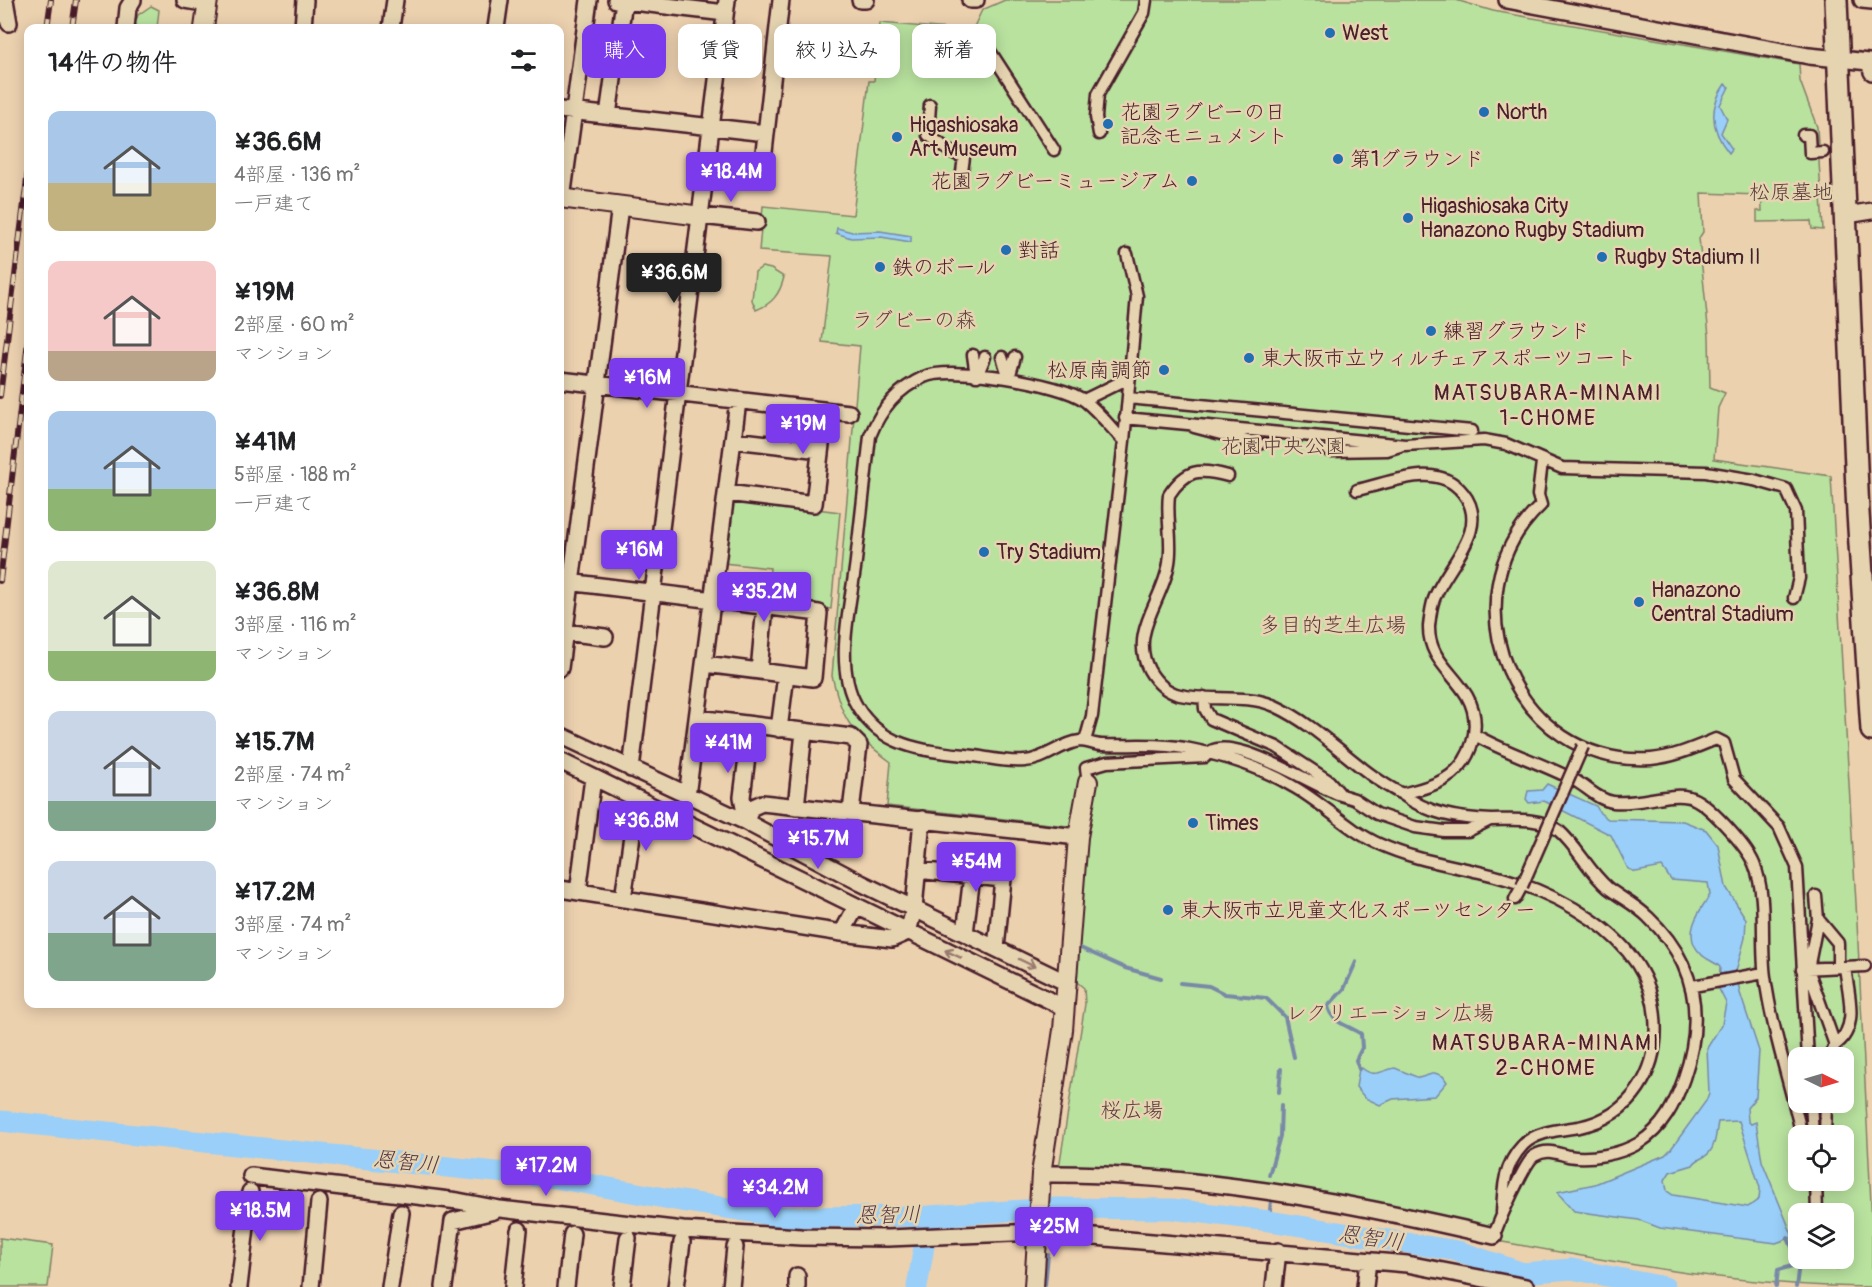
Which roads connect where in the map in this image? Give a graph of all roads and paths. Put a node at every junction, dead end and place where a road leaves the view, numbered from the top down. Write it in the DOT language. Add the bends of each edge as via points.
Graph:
graph roads {
  1 [pos="5,0"];
  2 [pos="13,0"];
  3 [pos="133,0"];
  4 [pos="185,0"];
  5 [pos="304,0"];
  6 [pos="395,0"];
  7 [pos="500,0"];
  8 [pos="589,0"];
  9 [pos="781,0"];
  10 [pos="860,0"];
  11 [pos="866,0"];
  12 [pos="970,0"];
  13 [pos="976,0"];
  14 [pos="1146,0"];
  15 [pos="1507,0"];
  16 [pos="1836,0"];
  17 [pos="1862,0"];
  18 [pos="620,1"];
  19 [pos="1872,1"];
  20 [pos="208,2"];
  21 [pos="726,7"];
  22 [pos="126,24"];
  23 [pos="205,24"];
  24 [pos="303,24"];
  25 [pos="392,24"];
  26 [pos="497,24"];
  27 [pos="5,25"];
  28 [pos="1838,59"];
  29 [pos="996,60"];
  30 [pos="1872,72"];
  31 [pos="930,105"];
  32 [pos="566,111"];
  33 [pos="608,115"];
  34 [pos="712,127"];
  35 [pos="766,133"];
  36 [pos="1099,134"];
  37 [pos="1803,135"];
  38 [pos="564,146"];
  39 [pos="1054,150"];
  40 [pos="1823,152"];
  41 [pos="762,170"];
  42 [pos="962,172"];
  43 [pos="564,199"];
  44 [pos="620,206"];
  45 [pos="1872,211"];
  46 [pos="1846,215"];
  47 [pos="701,216"];
  48 [pos="758,222"];
  49 [pos="1126,254"];
  50 [pos="973,354"];
  51 [pos="985,357"];
  52 [pos="1002,357"];
  53 [pos="1015,357"];
  54 [pos="976,376"];
  55 [pos="1009,378"];
  56 [pos="1129,378"];
  57 [pos="564,381"];
  58 [pos="597,386"];
  59 [pos="679,396"];
  60 [pos="1128,398"];
  61 [pos="1084,400"];
  62 [pos="738,401"];
  63 [pos="825,411"];
  64 [pos="849,413"];
  65 [pos="1125,418"];
  66 [pos="1188,424"];
  67 [pos="1472,430"];
  68 [pos="734,440"];
  69 [pos="1124,441"];
  70 [pos="1259,444"];
  71 [pos="1405,445"];
  72 [pos="820,450"];
  73 [pos="1329,451"];
  74 [pos="1542,462"];
  75 [pos="1228,477"];
  76 [pos="1357,490"];
  77 [pos="727,493"];
  78 [pos="1865,513"];
  79 [pos="565,582"];
  80 [pos="654,593"];
  81 [pos="1794,598"];
  82 [pos="713,600"];
  83 [pos="765,606"];
  84 [pos="564,632"];
  85 [pos="605,637"];
  86 [pos="705,664"];
  87 [pos="759,671"];
  88 [pos="786,675"];
  89 [pos="1204,697"];
  90 [pos="1872,717"];
  91 [pos="698,718"];
  92 [pos="751,725"];
  93 [pos="779,729"];
  94 [pos="804,732"];
  95 [pos="1475,735"];
  96 [pos="564,737"];
  97 [pos="1085,741"];
  98 [pos="1583,746"];
  99 [pos="1208,753"];
  100 [pos="564,763"];
  101 [pos="631,769"];
  102 [pos="593,778"];
  103 [pos="1088,782"];
  104 [pos="1402,794"];
  105 [pos="1341,795"];
  106 [pos="687,796"];
  107 [pos="636,800"];
  108 [pos="796,807"];
  109 [pos="851,811"];
  110 [pos="922,819"];
  111 [pos="1490,820"];
  112 [pos="746,822"];
  113 [pos="1078,837"];
  114 [pos="917,870"];
  115 [pos="972,876"];
  116 [pos="1522,886"];
  117 [pos="564,890"];
  118 [pos="578,892"];
  119 [pos="1816,896"];
  120 [pos="623,899"];
  121 [pos="1515,899"];
  122 [pos="856,907"];
  123 [pos="914,909"];
  124 [pos="1818,919"];
  125 [pos="908,932"];
  126 [pos="842,933"];
  127 [pos="965,933"];
  128 [pos="996,948"];
  129 [pos="1865,966"];
  130 [pos="1842,967"];
  131 [pos="1805,969"];
  132 [pos="1764,973"];
  133 [pos="1065,982"];
  134 [pos="1693,986"];
  135 [pos="1063,1007"];
  136 [pos="1836,1045"];
  137 [pos="1808,1047"];
  138 [pos="1799,1125"];
  139 [pos="251,1176"];
  140 [pos="1041,1178"];
  141 [pos="250,1192"];
  142 [pos="319,1202"];
  143 [pos="500,1209"];
  144 [pos="401,1213"];
  145 [pos="1502,1213"];
  146 [pos="1037,1229"];
  147 [pos="519,1230"];
  148 [pos="573,1234"];
  149 [pos="1494,1236"];
  150 [pos="628,1238"];
  151 [pos="682,1242"];
  152 [pos="735,1247"];
  153 [pos="1278,1251"];
  154 [pos="1368,1261"];
  155 [pos="239,1287"];
  156 [pos="311,1287"];
  157 [pos="390,1287"];
  158 [pos="444,1287"];
  159 [pos="513,1287"];
  160 [pos="566,1287"];
  161 [pos="622,1287"];
  162 [pos="676,1287"];
  163 [pos="731,1287"];
  164 [pos="1034,1287"];
  165 [pos="1274,1287"];
  166 [pos="1365,1287"];
  167 [pos="1526,1287"];
  1 -- 27 [label="street"];
  2 -- 27 [label="street"];
  3 -- 22 [label="street"];
  4 -- 20 [label="street"];
  5 -- 24 [label="street"];
  6 -- 25 [label="street"];
  7 -- 26 [label="street"];
  8 -- 32 [label="street"];
  9 -- 35 [label="street"];
  10 -- 11 [label="street"];
  12 -- 13 [label="street"];
  14 -- 36 [label="street" via="1144,13 1098,94"];
  15 -- 28 [label="street"];
  16 -- 28 [label="main road"];
  17 -- 19 [label="street"];
  18 -- 21 [label="street"];
  18 -- 33 [label="street"];
  20 -- 23 [label="street"];
  21 -- 34 [label="street"];
  28 -- 30 [label="street" via="1869,62"];
  28 -- 46 [label="main road"];
  29 -- 39 [label="street"];
  31 -- 42 [label="street" via="928,135 947,151 964,157"];
  32 -- 33 [label="street"];
  32 -- 38 [label="street"];
  33 -- 34 [label="street"];
  34 -- 35 [label="street"];
  34 -- 47 [label="street"];
  35 -- 41 [label="street"];
  37 -- 40 [label="street" via="1809,135 1810,153"];
  43 -- 44 [label="street"];
  44 -- 47 [label="street"];
  44 -- 58 [label="street"];
  45 -- 46 [label="street"];
  46 -- 78 [label="main road"];
  47 -- 48 [label="street"];
  47 -- 59 [label="street"];
  49 -- 56 [label="street" via="1137,296"];
  50 -- 54 [label="street"];
  51 -- 54 [label="street"];
  52 -- 55 [label="street"];
  53 -- 55 [label="street"];
  54 -- 55 [label="street"];
  54 -- 97 [label="street" via="946,372 926,376 907,386 877,418 870,436 846,650 851,693 880,734 920,750 1023,762"];
  55 -- 61 [label="street" via="1038,383"];
  56 -- 60 [label="street"];
  56 -- 61 [label="street"];
  57 -- 58 [label="street"];
  58 -- 59 [label="street"];
  58 -- 79 [label="street"];
  59 -- 62 [label="street"];
  59 -- 80 [label="street"];
  60 -- 65 [label="street"];
  60 -- 67 [label="street"];
  61 -- 69 [label="street"];
  62 -- 63 [label="street"];
  62 -- 68 [label="street"];
  63 -- 64 [label="street"];
  63 -- 72 [label="street"];
  65 -- 66 [label="street"];
  65 -- 69 [label="street"];
  66 -- 70 [label="street"];
  66 -- 71 [label="street"];
  68 -- 72 [label="street"];
  68 -- 77 [label="street"];
  69 -- 97 [label="street" via="1092,716"];
  71 -- 73 [label="street" via="1387,450"];
  71 -- 74 [label="street" via="1484,440 1506,444"];
  72 -- 77 [label="street" via="814,504"];
  74 -- 81 [label="street" via="1562,468 1706,472 1786,489 1796,511 1799,578"];
  74 -- 98 [label="street" via="1538,495 1541,504 1516,534 1500,570 1494,615 1497,641 1512,681 1543,720"];
  75 -- 89 [label="street" via="1199,471 1177,483 1169,495 1169,566 1141,641 1143,658 1161,686 1180,695"];
  76 -- 95 [label="street" via="1425,475 1442,476 1454,483 1470,504 1472,529 1434,598 1429,628 1439,664 1468,699"];
  77 -- 82 [label="street"];
  78 -- 90 [label="main road"];
  79 -- 80 [label="street"];
  79 -- 84 [label="street"];
  80 -- 82 [label="street"];
  80 -- 101 [label="street"];
  82 -- 83 [label="street"];
  82 -- 86 [label="street"];
  83 -- 87 [label="street"];
  83 -- 88 [label="street" via="819,613 813,678"];
  84 -- 85 [label="street"];
  86 -- 87 [label="street"];
  86 -- 91 [label="street"];
  87 -- 88 [label="street"];
  88 -- 93 [label="street"];
  89 -- 104 [label="street" via="1254,700 1290,714"];
  89 -- 105 [label="street" via="1211,719 1277,747 1329,781"];
  91 -- 92 [label="street"];
  91 -- 106 [label="street"];
  92 -- 93 [label="street"];
  92 -- 112 [label="street" via="742,796"];
  93 -- 94 [label="street"];
  94 -- 108 [label="street"];
  94 -- 109 [label="street" via="851,737 860,746"];
  95 -- 104 [label="street" via="1465,760 1455,772 1430,787"];
  95 -- 132 [label="street" via="1574,780 1610,801 1641,802 1674,795 1704,804 1754,864 1760,892"];
  96 -- 101 [label="street"];
  97 -- 99 [label="street" via="1096,745 1141,743"];
  98 -- 116 [label="street, bridge"];
  98 -- 131 [label="street" via="1608,755 1648,759 1688,751 1716,739 1724,743 1734,779 1779,827 1797,867"];
  99 -- 103 [label="street" via="1205,757 1107,762 1086,768"];
  99 -- 105 [label="street" via="1218,748 1263,759"];
  99 -- 116 [label="street" via="1253,767 1293,786 1354,831 1404,855 1482,872"];
  100 -- 102 [label="street"];
  101 -- 106 [label="street"];
  102 -- 107 [label="street"];
  102 -- 118 [label="street"];
  103 -- 113 [label="street"];
  104 -- 111 [label="street" via="1443,814"];
  105 -- 111 [label="street" via="1377,814 1415,827 1468,831"];
  106 -- 112 [label="street"];
  107 -- 120 [label="street"];
  107 -- 122 [label="street"];
  108 -- 109 [label="street"];
  108 -- 112 [label="street" via="762,803 751,808"];
  109 -- 110 [label="street"];
  110 -- 113 [label="street"];
  110 -- 114 [label="street"];
  111 -- 134 [label="street" via="1538,822 1571,841 1592,873 1666,934"];
  112 -- 123 [label="street"];
  113 -- 133 [label="street"];
  114 -- 115 [label="street"];
  114 -- 123 [label="street"];
  115 -- 127 [label="street"];
  115 -- 128 [label="street" via="1003,879"];
  116 -- 121 [label="street"];
  116 -- 145 [label="street" via="1577,911 1602,927 1631,954 1652,995 1655,1040 1639,1088 1625,1106 1598,1121 1525,1143 1508,1166"];
  117 -- 118 [label="street"];
  118 -- 120 [label="street"];
  119 -- 124 [label="street"];
  120 -- 126 [label="street"];
  122 -- 125 [label="street"];
  122 -- 126 [label="street"];
  123 -- 125 [label="street"];
  123 -- 127 [label="street"];
  124 -- 130 [label="street" via="1838,943"];
  124 -- 131 [label="street"];
  125 -- 126 [label="street" via="892,939"];
  135 -- 125 [label="street, one-way"];
  127 -- 128 [label="street"];
  128 -- 133 [label="street, one-way"];
  129 -- 130 [label="street"];
  130 -- 131 [label="street"];
  130 -- 136 [label="street" via="1851,1027"];
  131 -- 136 [label="street"];
  131 -- 137 [label="street"];
  132 -- 134 [label="street"];
  132 -- 138 [label="street" via="1768,1004"];
  133 -- 135 [label="street"];
  134 -- 145 [label="street" via="1695,1030 1691,1057 1672,1108 1655,1132 1612,1154 1568,1156 1558,1151 1533,1157"];
  135 -- 140 [label="street"];
  139 -- 143 [label="street"];
  140 -- 146 [label="street"];
  140 -- 149 [label="street" via="1112,1175 1216,1185 1361,1208"];
  141 -- 155 [label="street"];
  142 -- 156 [label="street"];
  143 -- 146 [label="street" via="801,1237 918,1237"];
  143 -- 158 [label="street" via="453,1221"];
  144 -- 157 [label="street"];
  145 -- 149 [label="street"];
  146 -- 153 [label="street"];
  146 -- 164 [label="street"];
  147 -- 159 [label="street"];
  148 -- 160 [label="street"];
  150 -- 161 [label="street"];
  151 -- 162 [label="street"];
  152 -- 163 [label="street"];
  153 -- 154 [label="street"];
  153 -- 165 [label="street"];
  154 -- 166 [label="street"];
  154 -- 167 [label="street" via="1407,1264"];
}
